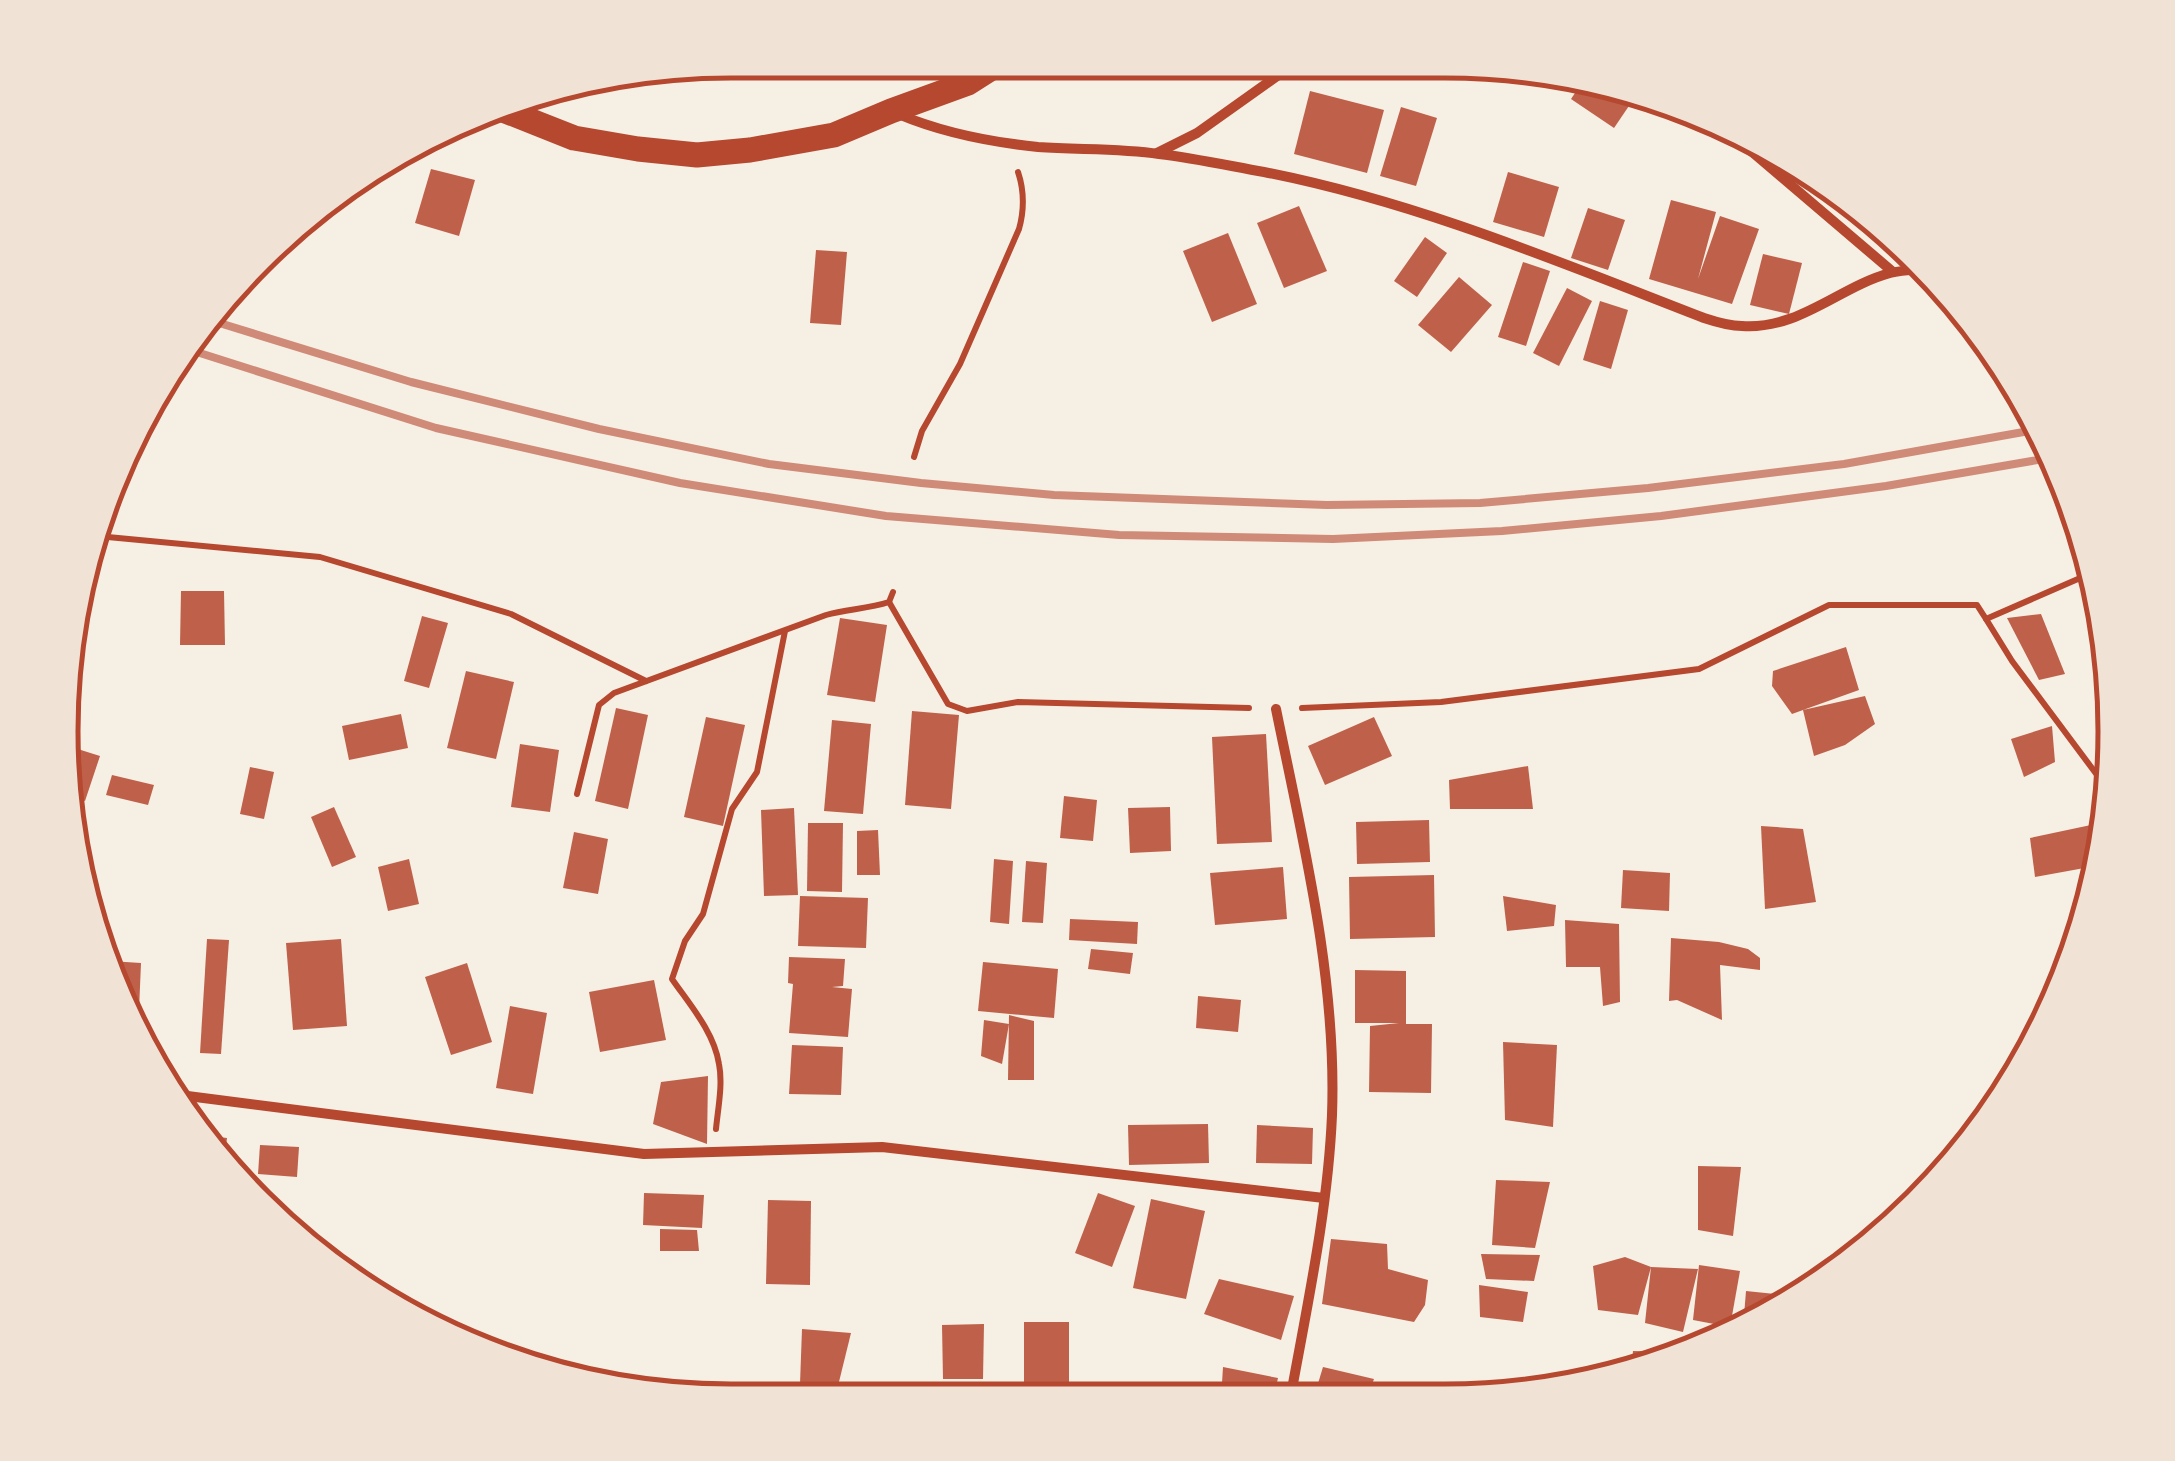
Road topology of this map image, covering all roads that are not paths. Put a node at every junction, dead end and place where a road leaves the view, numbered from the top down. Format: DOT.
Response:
graph roads {
  1 [pos="977,78"];
  2 [pos="1275,78"];
  3 [pos="892,111"];
  4 [pos="515,114"];
  5 [pos="1158,153"];
  6 [pos="1764,161"];
  7 [pos="1908,271"];
  8 [pos="1893,272"];
  9 [pos="1276,709"];
  10 [pos="190,1096"];
  11 [pos="1324,1198"];
  12 [pos="1293,1384"];
  1 -- 3 [label="main road"];
  2 -- 5 [label="street"];
  3 -- 4 [label="main road"];
  3 -- 5 [label="street"];
  5 -- 8 [label="street"];
  6 -- 8 [label="street"];
  7 -- 8 [label="street"];
  9 -- 11 [label="street"];
  10 -- 11 [label="street"];
  11 -- 12 [label="street"];
}
